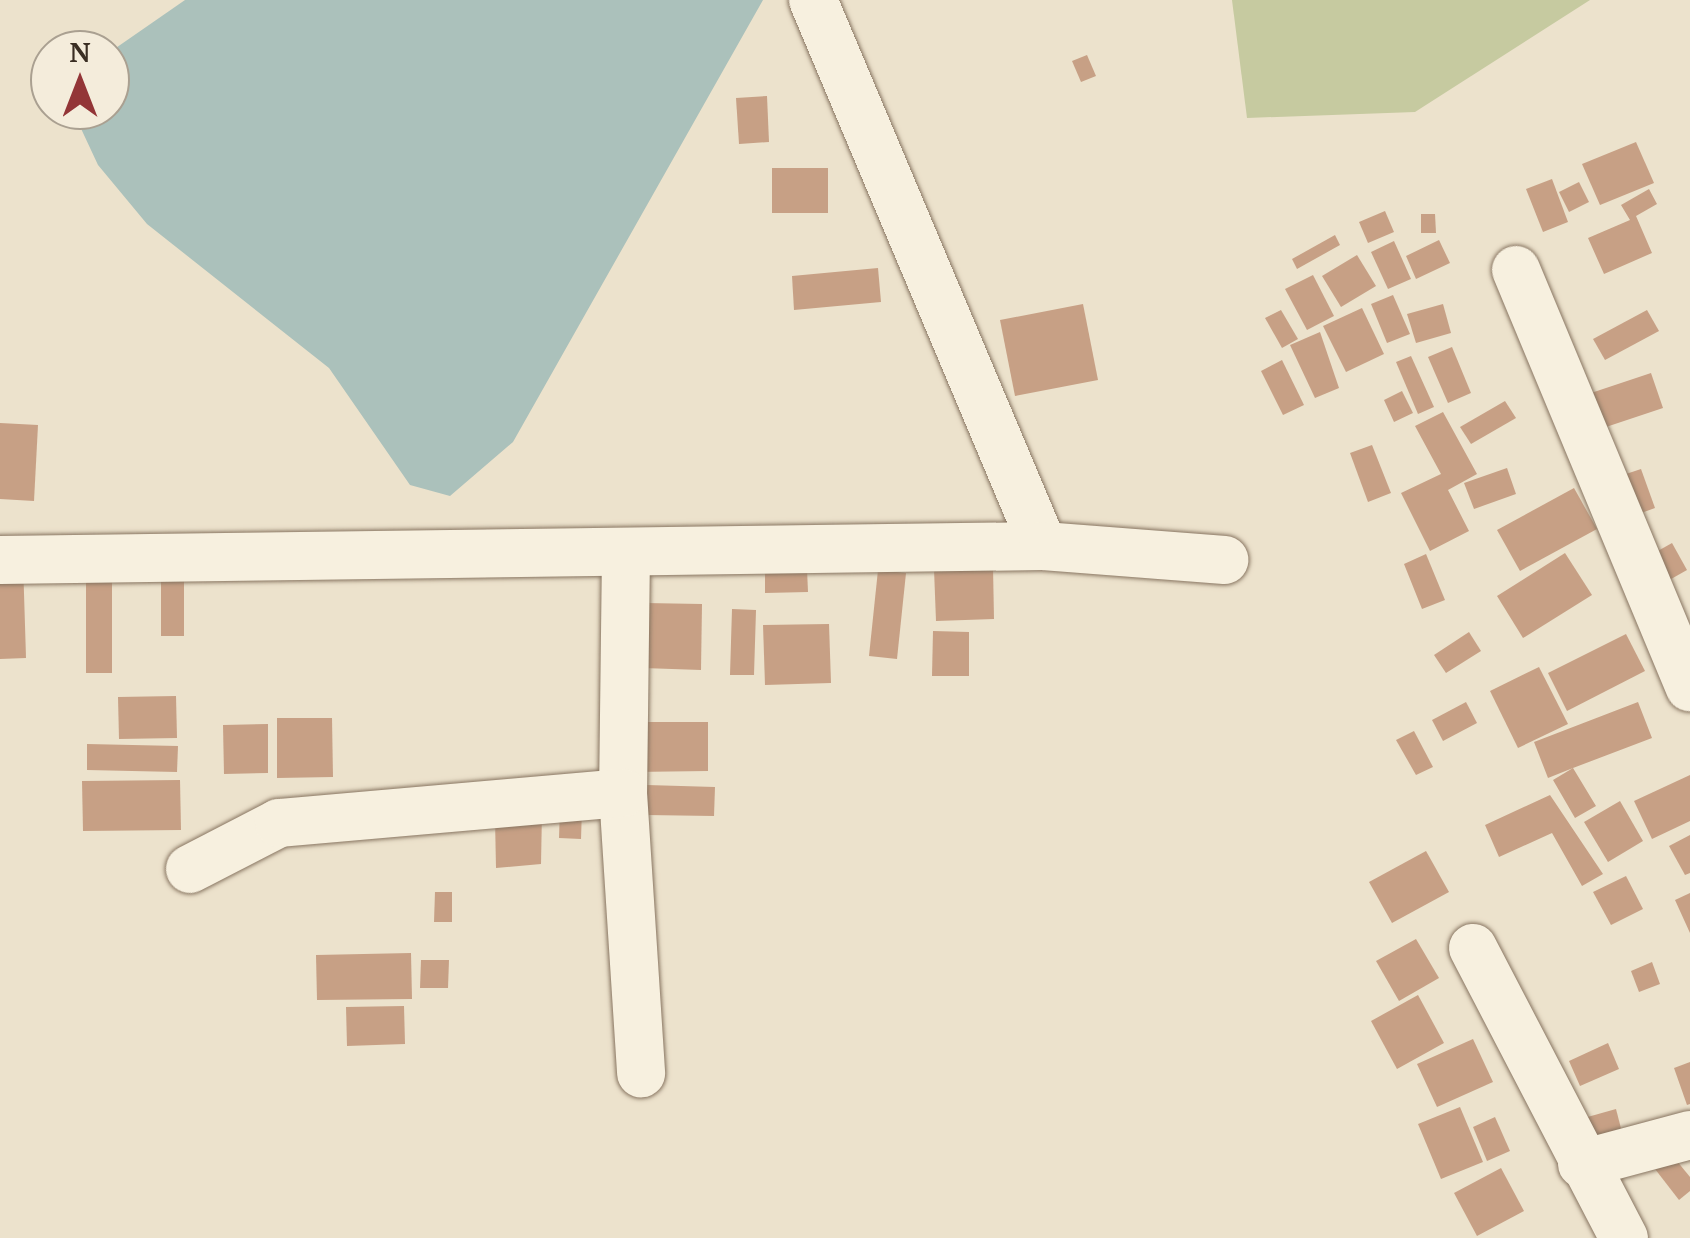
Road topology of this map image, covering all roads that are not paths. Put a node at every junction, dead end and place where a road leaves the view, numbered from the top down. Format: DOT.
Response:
graph roads {
  1 [pos="813,0"];
  2 [pos="1516,270"];
  3 [pos="1043,546"];
  4 [pos="626,552"];
  5 [pos="0,560"];
  6 [pos="1224,560"];
  7 [pos="1690,687"];
  8 [pos="623,793"];
  9 [pos="190,869"];
  10 [pos="1472,948"];
  11 [pos="641,1073"];
  12 [pos="1690,1135"];
  13 [pos="1582,1164"];
  14 [pos="1624,1238"];
  1 -- 3 [label="street"];
  2 -- 7 [label="street"];
  3 -- 4 [label="street"];
  3 -- 6 [label="street"];
  4 -- 5 [label="street"];
  4 -- 8 [label="street"];
  8 -- 9 [label="street"];
  8 -- 11 [label="street"];
  10 -- 13 [label="street"];
  12 -- 13 [label="street"];
  13 -- 14 [label="street"];
}
